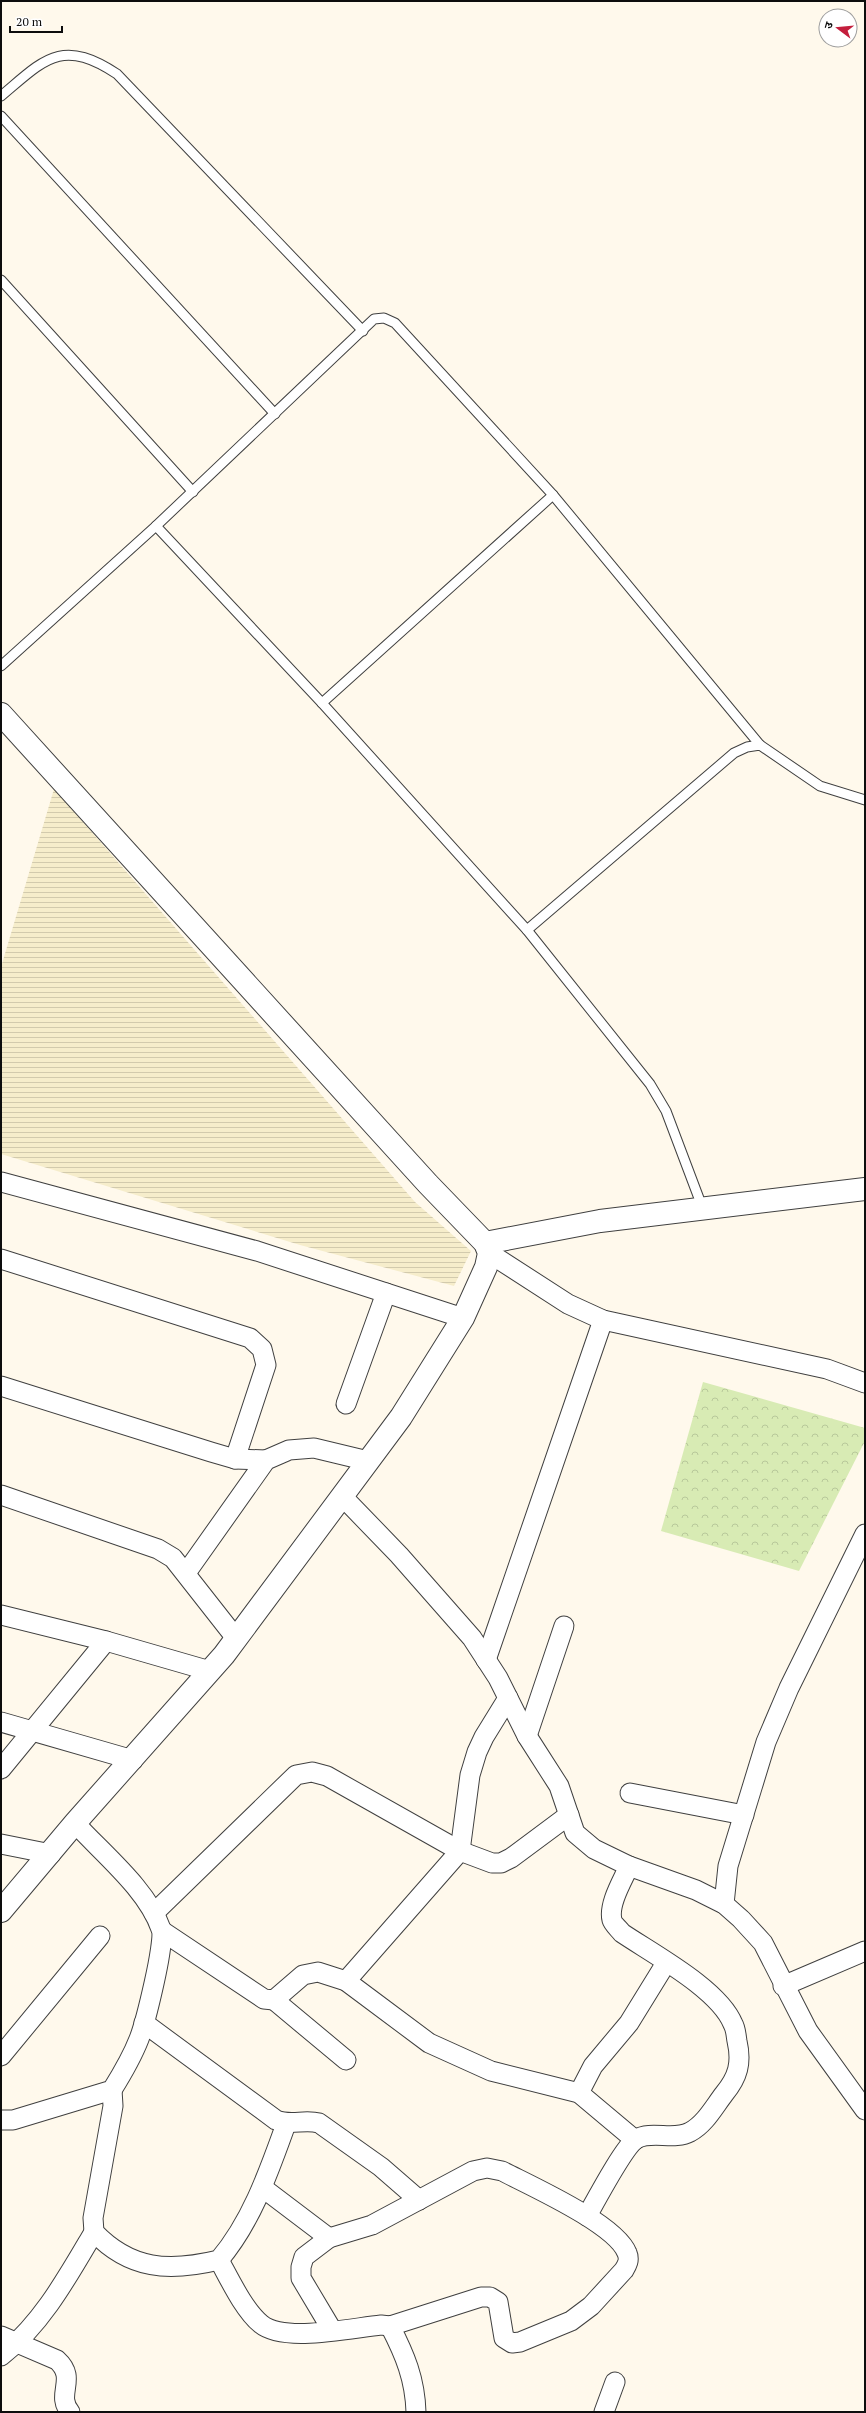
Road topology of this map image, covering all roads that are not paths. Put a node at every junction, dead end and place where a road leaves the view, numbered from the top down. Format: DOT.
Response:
graph roads {
  1 [pos="1,96"];
  2 [pos="1,116"];
  3 [pos="1,280"];
  4 [pos="363,331"];
  5 [pos="275,414"];
  6 [pos="192,492"];
  7 [pos="553,495"];
  8 [pos="156,526"];
  9 [pos="1,666"];
  10 [pos="322,703"];
  11 [pos="1,714"];
  12 [pos="760,745"];
  13 [pos="865,800"];
  14 [pos="527,930"];
  15 [pos="1,1182"];
  16 [pos="865,1189"];
  17 [pos="704,1209"];
  18 [pos="487,1248"];
  19 [pos="1,1259"];
  20 [pos="386,1293"];
  21 [pos="462,1318"];
  22 [pos="603,1320"];
  23 [pos="865,1383"];
  24 [pos="1,1386"];
  25 [pos="346,1404"];
  26 [pos="235,1459"];
  27 [pos="266,1460"];
  28 [pos="368,1461"];
  29 [pos="1,1495"];
  30 [pos="342,1496"];
  31 [pos="865,1534"];
  32 [pos="186,1573"];
  33 [pos="1,1615"];
  34 [pos="564,1626"];
  35 [pos="235,1637"];
  36 [pos="106,1641"];
  37 [pos="486,1660"];
  38 [pos="210,1671"];
  39 [pos="508,1698"];
  40 [pos="1,1722"];
  41 [pos="31,1731"];
  42 [pos="527,1736"];
  43 [pos="133,1760"];
  44 [pos="1,1769"];
  45 [pos="630,1793"];
  46 [pos="744,1814"];
  47 [pos="569,1815"];
  48 [pos="75,1823"];
  49 [pos="1,1844"];
  50 [pos="460,1851"];
  51 [pos="51,1854"];
  52 [pos="629,1866"];
  53 [pos="724,1904"];
  54 [pos="1,1911"];
  55 [pos="154,1912"];
  56 [pos="162,1931"];
  57 [pos="100,1936"];
  58 [pos="865,1951"];
  59 [pos="666,1963"];
  60 [pos="346,1981"];
  61 [pos="783,1986"];
  62 [pos="274,2000"];
  63 [pos="144,2023"];
  64 [pos="1,2056"];
  65 [pos="346,2060"];
  66 [pos="112,2090"];
  67 [pos="579,2094"];
  68 [pos="865,2108"];
  69 [pos="1,2120"];
  70 [pos="286,2124"];
  71 [pos="635,2140"];
  72 [pos="263,2188"];
  73 [pos="419,2200"];
  74 [pos="587,2216"];
  75 [pos="94,2232"];
  76 [pos="329,2238"];
  77 [pos="219,2260"];
  78 [pos="390,2326"];
  79 [pos="332,2330"];
  80 [pos="9,2340"];
  81 [pos="1,2356"];
  82 [pos="615,2382"];
  83 [pos="70,2412"];
  84 [pos="416,2412"];
  85 [pos="604,2412"];
  1 -- 4 [label="lane"];
  2 -- 5 [label="lane"];
  3 -- 6 [label="lane"];
  4 -- 5 [label="lane"];
  4 -- 7 [label="lane"];
  5 -- 6 [label="lane"];
  6 -- 8 [label="lane"];
  7 -- 10 [label="lane"];
  7 -- 12 [label="lane"];
  8 -- 9 [label="lane"];
  8 -- 10 [label="lane"];
  10 -- 14 [label="lane"];
  11 -- 18 [label="street"];
  12 -- 13 [label="lane"];
  12 -- 14 [label="lane"];
  14 -- 17 [label="lane"];
  15 -- 20 [label="street"];
  16 -- 17 [label="street"];
  17 -- 18 [label="street"];
  18 -- 21 [label="street"];
  18 -- 22 [label="street"];
  19 -- 26 [label="street"];
  20 -- 21 [label="street"];
  20 -- 25 [label="street"];
  21 -- 28 [label="street"];
  22 -- 23 [label="street"];
  22 -- 37 [label="street"];
  24 -- 26 [label="street"];
  26 -- 27 [label="street"];
  27 -- 28 [label="street"];
  27 -- 32 [label="street"];
  28 -- 30 [label="street"];
  29 -- 32 [label="street"];
  30 -- 35 [label="street"];
  30 -- 37 [label="street"];
  31 -- 46 [label="street"];
  32 -- 35 [label="street"];
  33 -- 36 [label="street"];
  34 -- 42 [label="street"];
  35 -- 38 [label="street"];
  36 -- 38 [label="street"];
  36 -- 41 [label="street"];
  37 -- 39 [label="street"];
  38 -- 43 [label="street"];
  39 -- 42 [label="street"];
  39 -- 50 [label="street"];
  40 -- 41 [label="street"];
  41 -- 43 [label="street"];
  41 -- 44 [label="street"];
  42 -- 47 [label="street"];
  43 -- 48 [label="street"];
  45 -- 46 [label="street"];
  46 -- 53 [label="street"];
  47 -- 50 [label="street"];
  47 -- 52 [label="street"];
  48 -- 51 [label="street"];
  48 -- 55 [label="street"];
  49 -- 51 [label="street"];
  50 -- 55 [label="street"];
  50 -- 60 [label="street"];
  51 -- 54 [label="street"];
  52 -- 53 [label="street"];
  52 -- 59 [label="street"];
  53 -- 61 [label="street"];
  55 -- 56 [label="street"];
  56 -- 62 [label="street"];
  56 -- 63 [label="street"];
  57 -- 64 [label="street"];
  58 -- 61 [label="street"];
  59 -- 67 [label="street"];
  59 -- 71 [label="street"];
  60 -- 62 [label="street"];
  60 -- 67 [label="street"];
  61 -- 68 [label="street"];
  62 -- 65 [label="street"];
  63 -- 66 [label="street"];
  63 -- 70 [label="street"];
  66 -- 69 [label="street"];
  66 -- 75 [label="street"];
  67 -- 71 [label="street"];
  70 -- 72 [label="street"];
  70 -- 73 [label="street"];
  71 -- 74 [label="street"];
  72 -- 76 [label="street"];
  72 -- 77 [label="street"];
  73 -- 74 [label="street"];
  73 -- 76 [label="street"];
  74 -- 78 [label="street"];
  75 -- 77 [label="street"];
  75 -- 80 [label="street"];
  76 -- 79 [label="street"];
  77 -- 79 [label="street"];
  78 -- 79 [label="street"];
  78 -- 84 [label="street"];
  80 -- 81 [label="street"];
  80 -- 83 [label="street"];
  82 -- 85 [label="street"];
}
